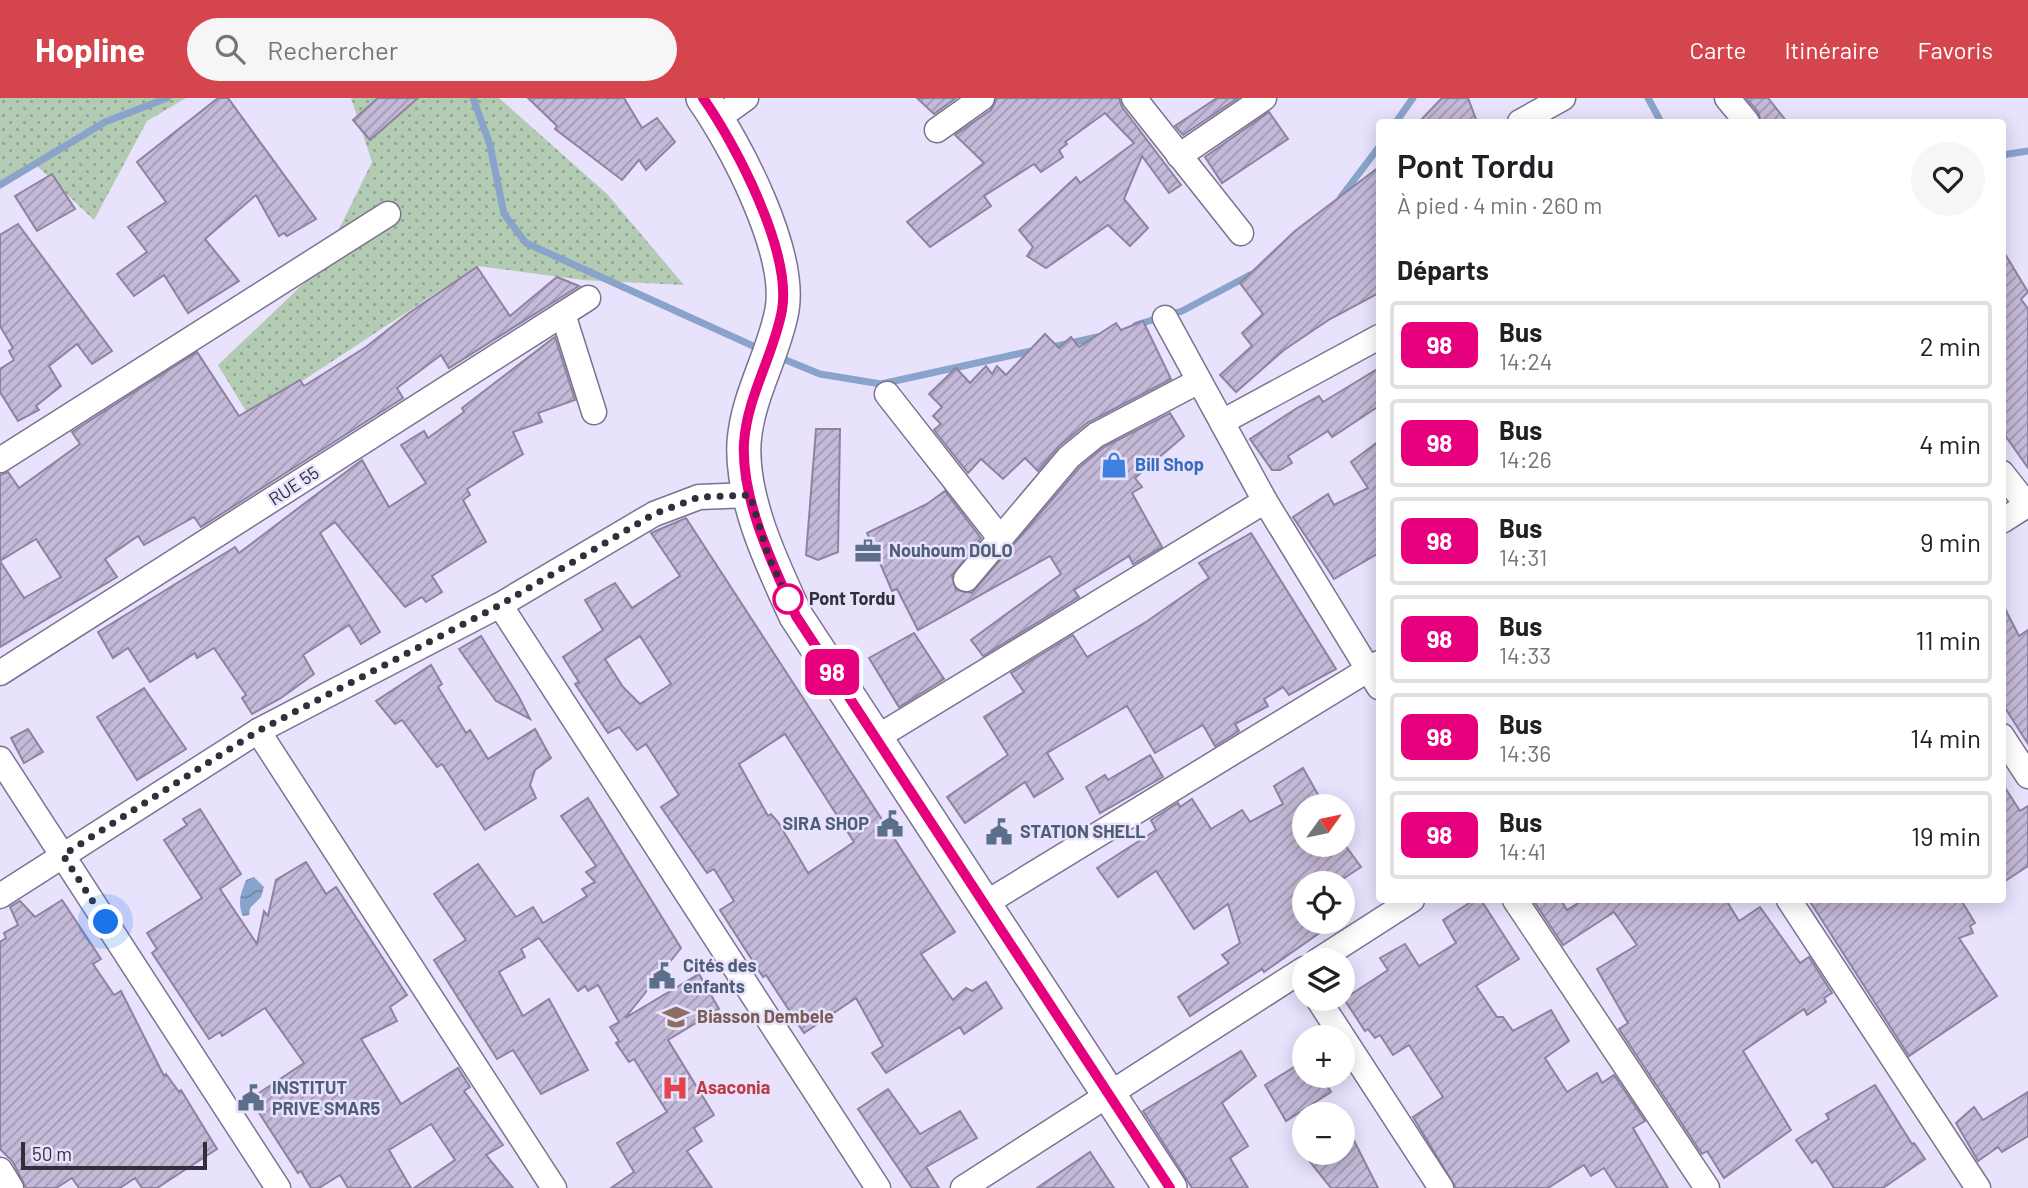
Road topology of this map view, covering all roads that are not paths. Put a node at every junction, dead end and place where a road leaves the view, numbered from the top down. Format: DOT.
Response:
graph roads {
  1 [pos="746,98"];
  2 [pos="982,98"];
  3 [pos="1134,98"];
  4 [pos="1264,98"];
  5 [pos="1563,98"];
  6 [pos="1727,98"];
  7 [pos="710,108"];
  8 [pos="1525,119"];
  9 [pos="1744,119"];
  10 [pos="937,130"];
  11 [pos="1179,156"];
  12 [pos="388,214"];
  13 [pos="1241,233"];
  14 [pos="588,298"];
  15 [pos="563,314"];
  16 [pos="1165,318"];
  17 [pos="1376,339"];
  18 [pos="1199,381"];
  19 [pos="887,394"];
  20 [pos="594,412"];
  21 [pos="1222,422"];
  22 [pos="0,460"];
  23 [pos="2006,478"];
  24 [pos="750,495"];
  25 [pos="1265,500"];
  26 [pos="2027,506"];
  27 [pos="2006,519"];
  28 [pos="1000,538"];
  29 [pos="966,579"];
  30 [pos="500,605"];
  31 [pos="0,673"];
  32 [pos="1375,673"];
  33 [pos="258,731"];
  34 [pos="876,738"];
  35 [pos="2006,742"];
  36 [pos="0,759"];
  37 [pos="2028,776"];
  38 [pos="63,855"];
  39 [pos="0,896"];
  40 [pos="986,903"];
  41 [pos="1407,903"];
  42 [pos="1517,903"];
  43 [pos="1791,903"];
  44 [pos="1338,948"];
  45 [pos="1292,978"];
  46 [pos="1326,1011"];
  47 [pos="1108,1094"];
  48 [pos="0,1170"];
  49 [pos="277,1187"];
  50 [pos="11,1188"];
  51 [pos="554,1188"];
  52 [pos="878,1188"];
  53 [pos="963,1188"];
  54 [pos="1170,1188"];
  55 [pos="1441,1188"];
  56 [pos="1707,1188"];
  57 [pos="1979,1188"];
  1 -- 7 [label="street"];
  2 -- 10 [label="street"];
  3 -- 11 [label="street"];
  4 -- 11 [label="street"];
  5 -- 8 [label="street"];
  6 -- 9 [label="street"];
  7 -- 24 [label="main road"];
  11 -- 13 [label="street"];
  12 -- 22 [label="street"];
  14 -- 15 [label="street, RUE 55"];
  15 -- 20 [label="street"];
  15 -- 31 [label="street, RUE 55"];
  16 -- 18 [label="street"];
  17 -- 21 [label="street"];
  18 -- 21 [label="street"];
  18 -- 28 [label="street"];
  19 -- 28 [label="street"];
  21 -- 25 [label="street"];
  23 -- 26 [label="street"];
  24 -- 30 [label="street"];
  24 -- 34 [label="main road"];
  25 -- 32 [label="street"];
  25 -- 34 [label="street"];
  26 -- 27 [label="street"];
  28 -- 29 [label="street"];
  30 -- 33 [label="street"];
  30 -- 52 [label="street"];
  32 -- 40 [label="street"];
  33 -- 38 [label="street"];
  33 -- 51 [label="street"];
  34 -- 40 [label="main road"];
  35 -- 37 [label="street"];
  36 -- 38 [label="street"];
  38 -- 39 [label="street"];
  38 -- 49 [label="street"];
  40 -- 47 [label="main road"];
  41 -- 44 [label="street"];
  42 -- 56 [label="street"];
  43 -- 57 [label="street"];
  45 -- 47 [label="street"];
  46 -- 55 [label="street"];
  47 -- 53 [label="street"];
  47 -- 54 [label="main road"];
  48 -- 50 [label="street"];
}
